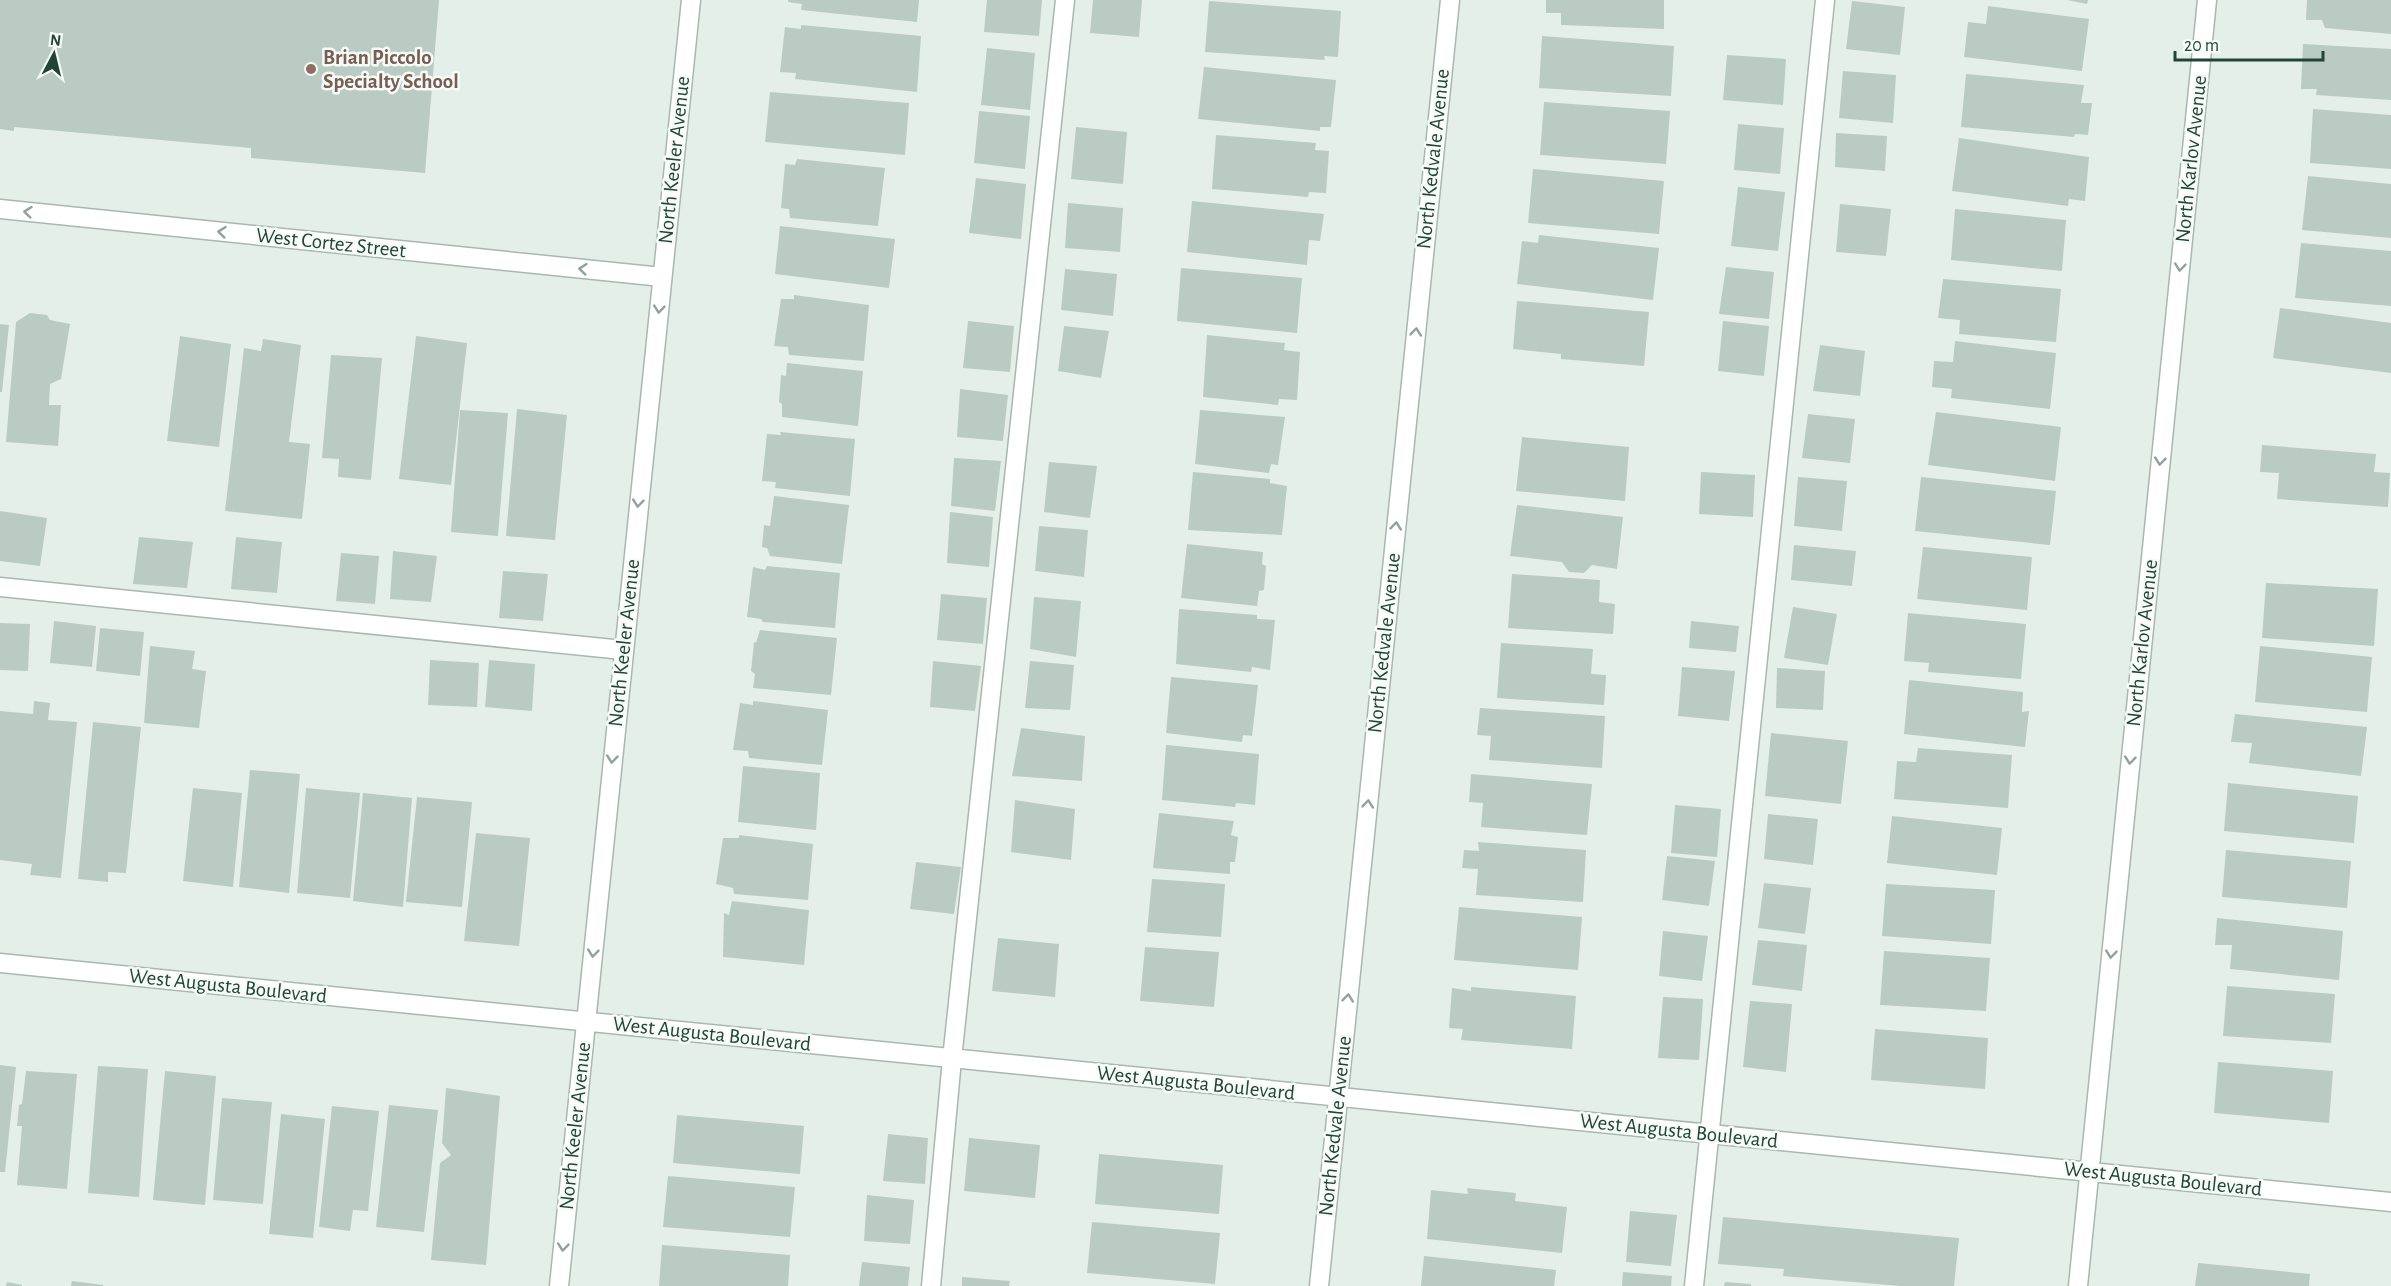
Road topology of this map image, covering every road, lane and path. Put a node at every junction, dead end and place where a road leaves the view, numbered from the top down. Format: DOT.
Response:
graph roads {
  1 [pos="691,0"];
  2 [pos="1065,0"];
  3 [pos="1450,0"];
  4 [pos="1825,0"];
  5 [pos="2207,0"];
  6 [pos="0,209"];
  7 [pos="662,277"];
  8 [pos="0,587"];
  9 [pos="623,650"];
  10 [pos="0,963"];
  11 [pos="586,1022"];
  12 [pos="952,1059"];
  13 [pos="1338,1097"];
  14 [pos="1709,1134"];
  15 [pos="2089,1172"];
  16 [pos="2391,1202"];
  17 [pos="559,1286"];
  18 [pos="931,1286"];
  19 [pos="1319,1286"];
  20 [pos="1694,1286"];
  21 [pos="2078,1286"];
  1 -- 7 [label="street, North Keeler Avenue"];
  2 -- 12 [label="street"];
  13 -- 3 [label="street, North Kedvale Avenue, one-way"];
  4 -- 14 [label="street"];
  5 -- 15 [label="street, North Karlov Avenue, one-way"];
  7 -- 6 [label="street, West Cortez Street, one-way"];
  7 -- 9 [label="street, North Keeler Avenue, one-way"];
  8 -- 9 [label="street"];
  9 -- 11 [label="street, North Keeler Avenue, one-way"];
  10 -- 11 [label="street, West Augusta Boulevard"];
  11 -- 12 [label="street, West Augusta Boulevard"];
  11 -- 17 [label="street, North Keeler Avenue, one-way"];
  12 -- 13 [label="street, West Augusta Boulevard"];
  12 -- 18 [label="street"];
  13 -- 14 [label="street, West Augusta Boulevard"];
  13 -- 19 [label="street, North Kedvale Avenue"];
  14 -- 15 [label="street, West Augusta Boulevard"];
  14 -- 20 [label="street"];
  15 -- 16 [label="street, West Augusta Boulevard"];
  15 -- 21 [label="street, North Karlov Avenue"];
}
